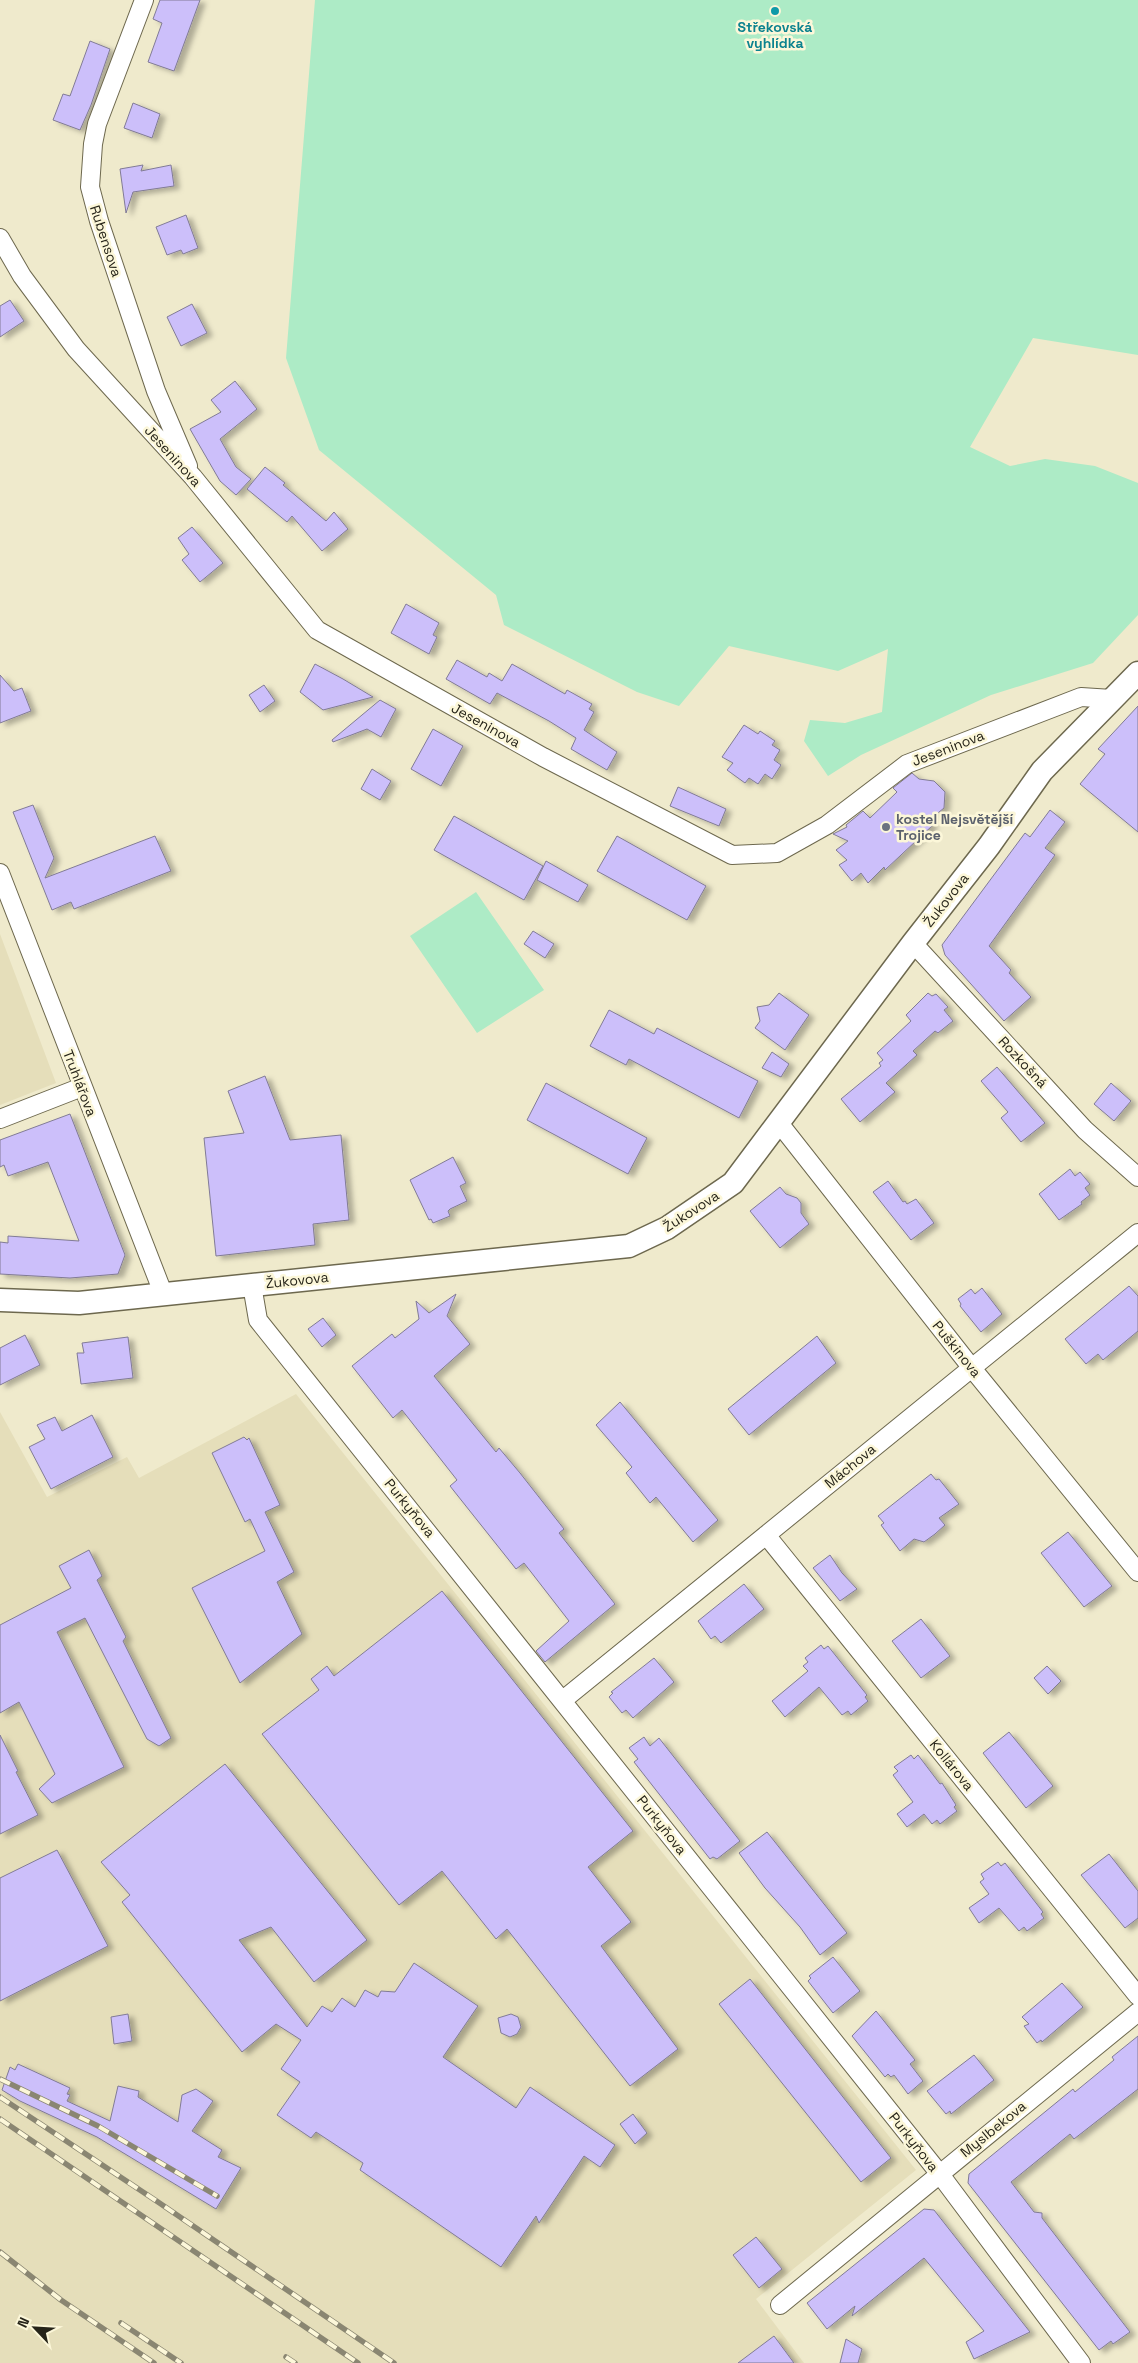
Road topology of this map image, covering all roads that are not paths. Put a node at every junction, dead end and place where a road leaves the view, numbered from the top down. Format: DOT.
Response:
graph roads {
  1 [pos="144,0"];
  2 [pos="0,238"];
  3 [pos="192,477"];
  4 [pos="1138,673"];
  5 [pos="1112,699"];
  6 [pos="0,873"];
  7 [pos="913,943"];
  8 [pos="82,1087"];
  9 [pos="0,1119"];
  10 [pos="779,1123"];
  11 [pos="1138,1177"];
  12 [pos="1138,1233"];
  13 [pos="252,1285"];
  14 [pos="163,1293"];
  15 [pos="0,1300"];
  16 [pos="971,1367"];
  17 [pos="766,1535"];
  18 [pos="1138,1572"];
  19 [pos="563,1700"];
  20 [pos="1138,1996"];
  21 [pos="1138,2012"];
  22 [pos="939,2173"];
  23 [pos="780,2306"];
  24 [pos="1082,2363"];
  1 -- 3 [label="street, Rubensova"];
  2 -- 3 [label="street, Jeseninova"];
  3 -- 5 [label="street, Jeseninova"];
  4 -- 5 [label="street, Žukovova"];
  5 -- 7 [label="street, Žukovova"];
  6 -- 8 [label="street, Truhlářova"];
  7 -- 10 [label="street, Žukovova"];
  7 -- 11 [label="street, Rozkošná"];
  8 -- 9 [label="street"];
  8 -- 14 [label="street, Truhlářova"];
  10 -- 13 [label="street, Žukovova"];
  10 -- 16 [label="street, Puškinova"];
  12 -- 16 [label="street, Máchova"];
  13 -- 14 [label="street, Žukovova"];
  13 -- 19 [label="street, Purkyňova"];
  14 -- 15 [label="street, Žukovova"];
  16 -- 17 [label="street, Máchova"];
  16 -- 18 [label="street, Puškinova"];
  17 -- 19 [label="street, Máchova"];
  17 -- 20 [label="street, Kollárova"];
  19 -- 22 [label="street, Purkyňova"];
  21 -- 22 [label="street, Myslbekova"];
  22 -- 23 [label="street, Myslbekova"];
  22 -- 24 [label="street, Purkyňova"];
}
